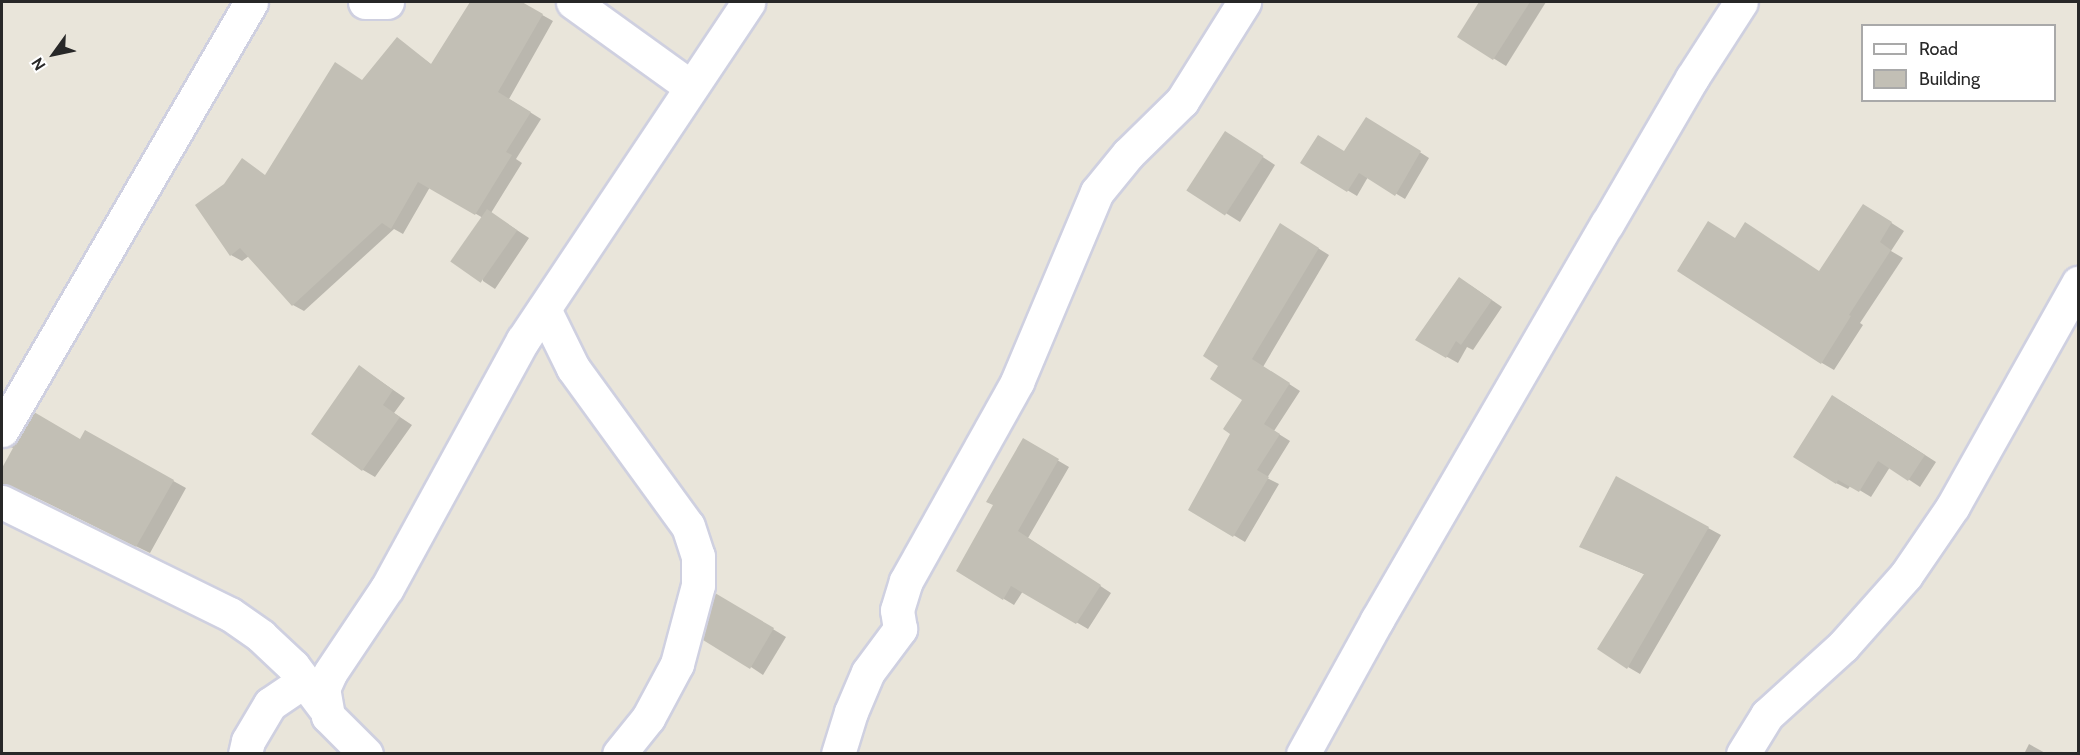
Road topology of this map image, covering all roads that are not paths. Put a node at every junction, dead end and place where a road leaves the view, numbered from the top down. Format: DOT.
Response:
graph roads {
  1 [pos="251,2"];
  2 [pos="364,2"];
  3 [pos="387,2"];
  4 [pos="573,2"];
  5 [pos="748,2"];
  6 [pos="1244,2"];
  7 [pos="1741,2"];
  8 [pos="691,87"];
  9 [pos="2079,283"];
  10 [pos="544,309"];
  11 [pos="2,430"];
  12 [pos="2,502"];
  13 [pos="304,681"];
  14 [pos="324,707"];
  15 [pos="245,753"];
  16 [pos="366,753"];
  17 [pos="619,753"];
  18 [pos="838,753"];
  19 [pos="1303,753"];
  20 [pos="1743,753"];
  1 -- 11 [label="street"];
  2 -- 3 [label="street"];
  4 -- 8 [label="street"];
  5 -- 8 [label="street"];
  6 -- 18 [label="street"];
  7 -- 19 [label="street"];
  8 -- 10 [label="street"];
  9 -- 20 [label="street"];
  10 -- 14 [label="street"];
  10 -- 17 [label="street"];
  12 -- 13 [label="street"];
  13 -- 14 [label="street"];
  13 -- 15 [label="street"];
  14 -- 16 [label="street"];
}
